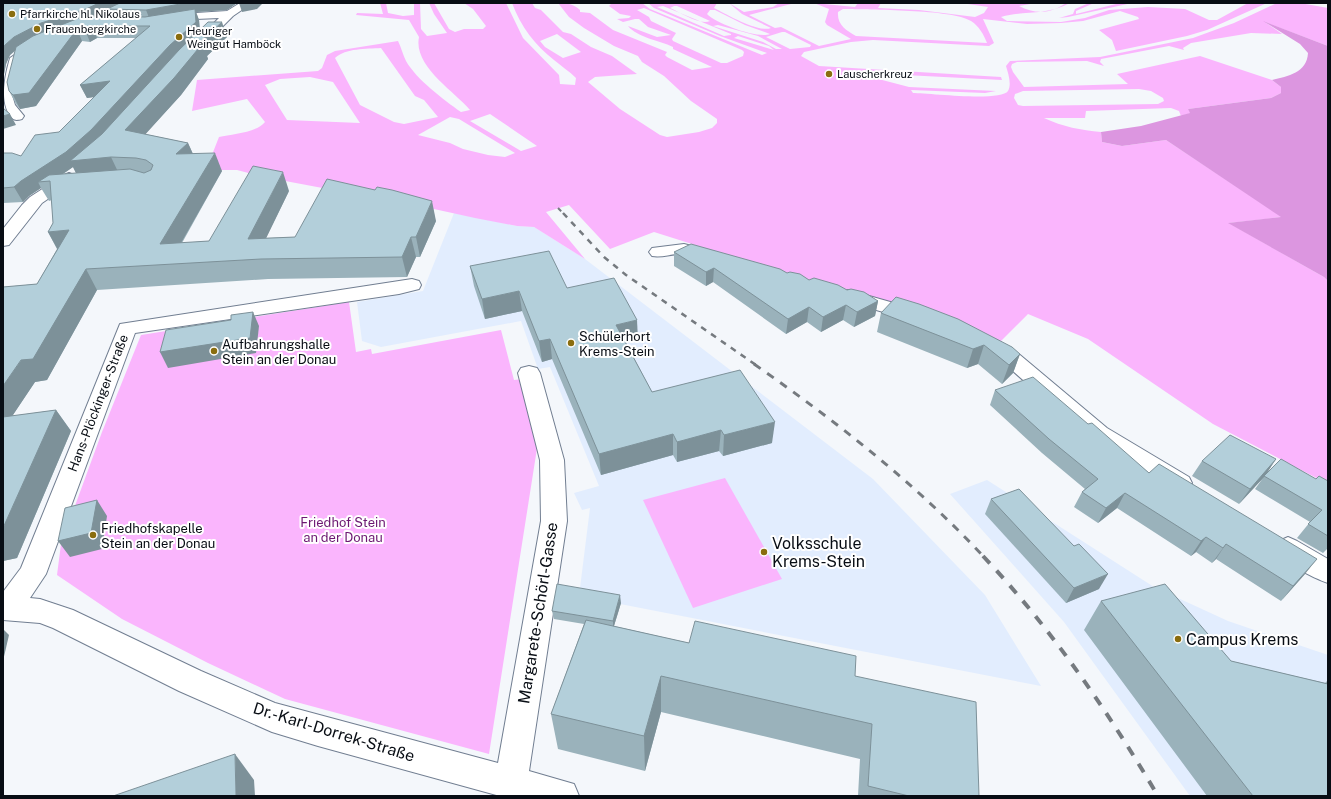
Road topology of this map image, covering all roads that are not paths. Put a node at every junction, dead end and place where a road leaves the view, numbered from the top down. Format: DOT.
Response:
graph roads {
  1 [pos="247,3"];
  2 [pos="229,14"];
  3 [pos="156,24"];
  4 [pos="25,49"];
  5 [pos="191,52"];
  6 [pos="17,116"];
  7 [pos="79,178"];
  8 [pos="3,241"];
  9 [pos="658,252"];
  10 [pos="729,262"];
  11 [pos="412,285"];
  12 [pos="827,290"];
  13 [pos="935,323"];
  14 [pos="974,340"];
  15 [pos="529,373"];
  16 [pos="1200,495"];
  17 [pos="1274,540"];
  18 [pos="1328,572"];
  19 [pos="5,608"];
  20 [pos="511,783"];
  21 [pos="562,796"];
  1 -- 2 [label="street"];
  2 -- 3 [label="street"];
  2 -- 5 [label="street"];
  4 -- 6 [label="street"];
  7 -- 8 [label="street"];
  9 -- 10 [label="street"];
  11 -- 19 [label="street, Hans-Plöckinger-Straße"];
  12 -- 13 [label="street"];
  14 -- 16 [label="street"];
  15 -- 20 [label="street, Margarete-Schörl-Gasse"];
  17 -- 18 [label="street"];
  19 -- 20 [label="street, Dr.-Karl-Dorrek-Straße"];
  20 -- 21 [label="street, Dr.-Karl-Dorrek-Straße"];
}
